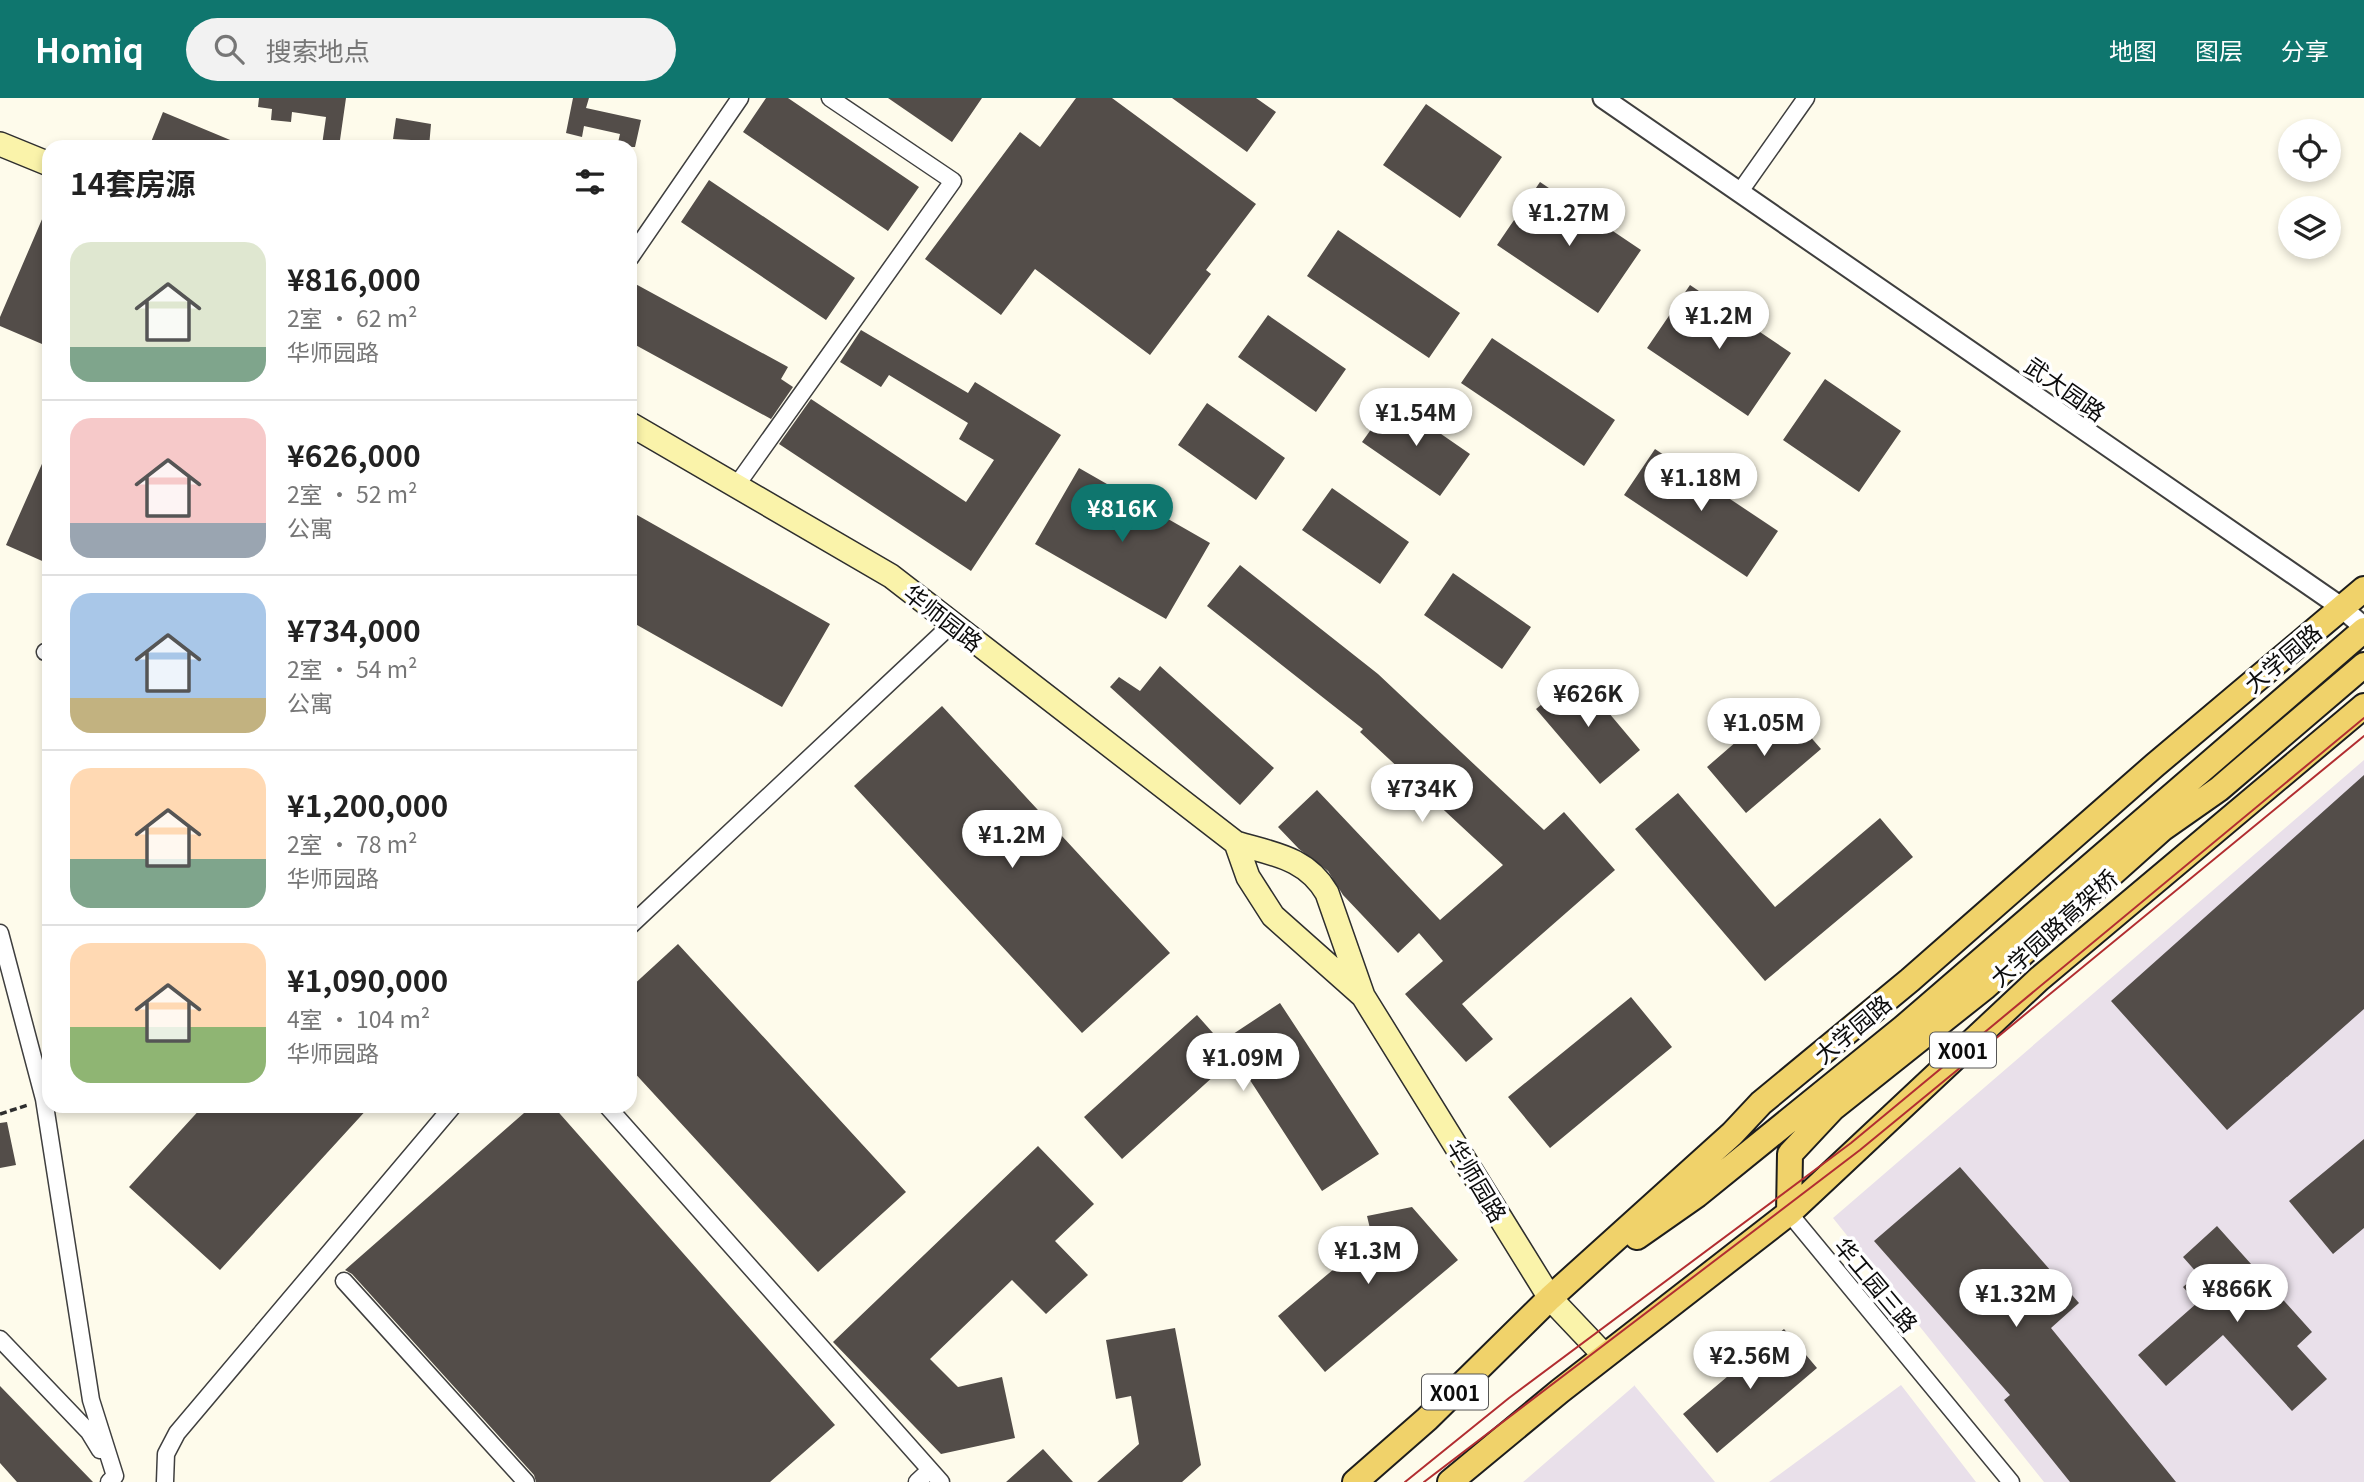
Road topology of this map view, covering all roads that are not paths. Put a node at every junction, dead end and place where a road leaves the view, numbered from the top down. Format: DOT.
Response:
graph roads {
  1 [pos="740,98"];
  2 [pos="830,98"];
  3 [pos="1603,98"];
  4 [pos="1806,98"];
  5 [pos="0,144"];
  6 [pos="42,161"];
  7 [pos="1739,193"];
  8 [pos="637,248"];
  9 [pos="637,428"];
  10 [pos="736,486"];
  11 [pos="2364,589"];
  12 [pos="2341,607"];
  13 [pos="952,624"];
  14 [pos="2364,629"];
  15 [pos="2364,665"];
  16 [pos="2364,706"];
  17 [pos="1236,843"];
  18 [pos="637,919"];
  19 [pos="0,933"];
  20 [pos="1363,996"];
  21 [pos="1844,1087"];
  22 [pos="42,1091"];
  23 [pos="46,1113"];
  24 [pos="447,1113"];
  25 [pos="613,1113"];
  26 [pos="1789,1213"];
  27 [pos="344,1281"];
  28 [pos="1550,1298"];
  29 [pos="0,1339"];
  30 [pos="1605,1356"];
  31 [pos="936,1476"];
  32 [pos="112,1479"];
  33 [pos="165,1482"];
  34 [pos="526,1482"];
  35 [pos="917,1482"];
  36 [pos="1356,1482"];
  37 [pos="1450,1482"];
  38 [pos="2011,1482"];
  1 -- 8 [label="street"];
  2 -- 10 [label="street"];
  3 -- 7 [label="street, 武大园路"];
  4 -- 7 [label="street"];
  5 -- 6 [label="main road"];
  7 -- 12 [label="street, 武大园路"];
  9 -- 10 [label="main road, 华师园路"];
  10 -- 13 [label="main road, 华师园路"];
  11 -- 12 [label="main road, 大学园路 / X001"];
  12 -- 14 [label="street, 武大园路"];
  12 -- 28 [label="main road, 大学园路 / X001"];
  13 -- 17 [label="main road, 华师园路"];
  13 -- 18 [label="street"];
  14 -- 21 [label="main road, 大学园路 / X001"];
  15 -- 21 [label="main road, 大学园路高架桥"];
  16 -- 26 [label="main road, X001"];
  17 -- 20 [label="main road"];
  17 -- 20 [label="main road"];
  19 -- 22 [label="street"];
  20 -- 28 [label="main road, 华师园路"];
  21 -- 26 [label="main road, 大学园路高架桥"];
  21 -- 28 [label="main road"];
  23 -- 32 [label="street"];
  24 -- 33 [label="street"];
  25 -- 31 [label="street"];
  26 -- 30 [label="main road, X001"];
  26 -- 38 [label="street, 华工园三路"];
  27 -- 34 [label="street"];
  28 -- 30 [label="main road, 华师园路"];
  28 -- 36 [label="main road, 大学园路 / X001"];
  29 -- 32 [label="street"];
  30 -- 37 [label="main road, X001"];
  31 -- 35 [label="street"];
}
